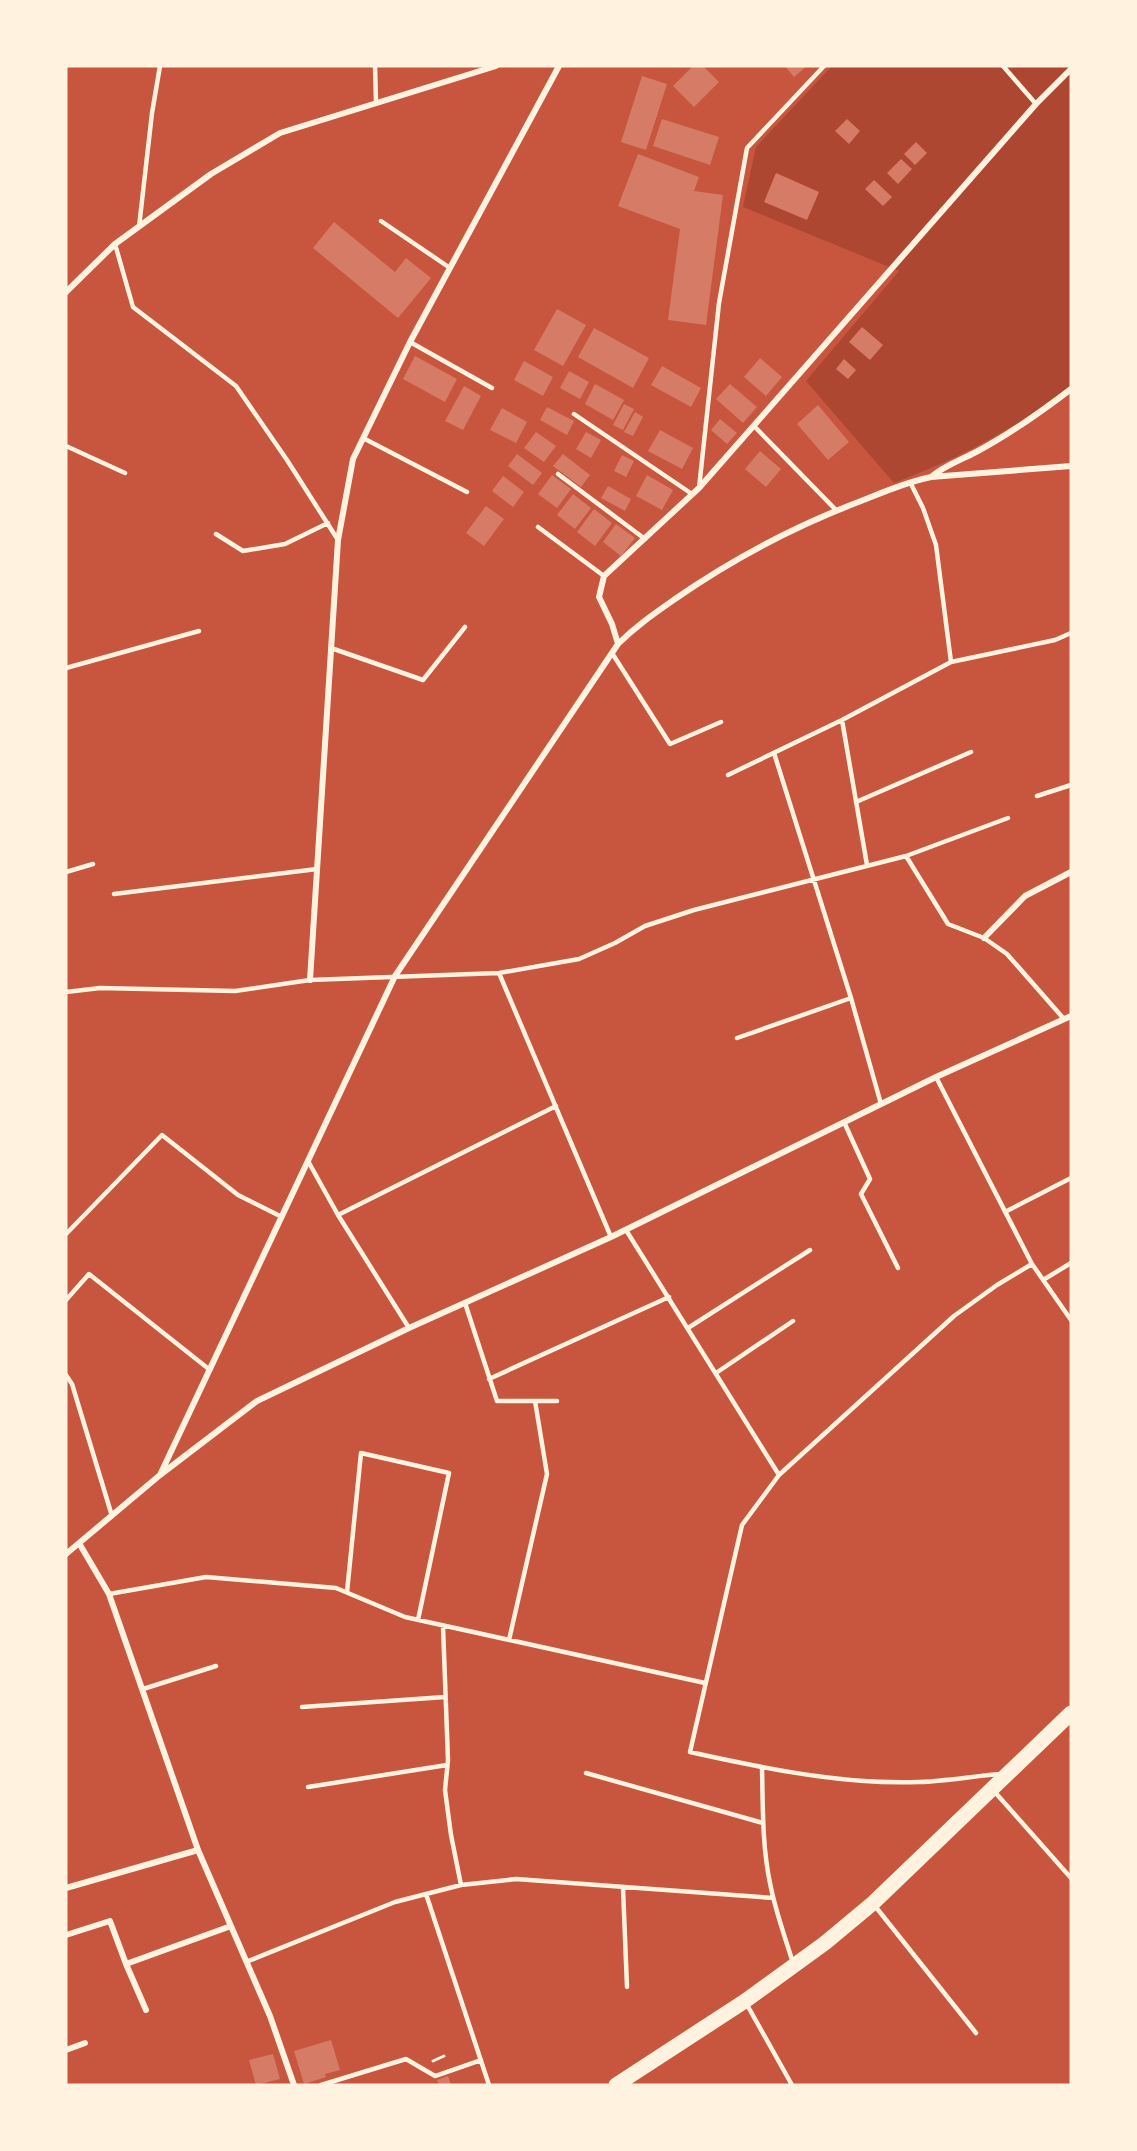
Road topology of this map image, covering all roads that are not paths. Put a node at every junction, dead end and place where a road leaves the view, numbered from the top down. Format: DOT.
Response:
graph roads {
  1 [pos="160,66"];
  2 [pos="375,66"];
  3 [pos="496,66"];
  4 [pos="559,66"];
  5 [pos="824,66"];
  6 [pos="1003,66"];
  7 [pos="481,68"];
  8 [pos="1071,69"];
  9 [pos="376,102"];
  10 [pos="1036,104"];
  11 [pos="381,220"];
  12 [pos="139,227"];
  13 [pos="115,244"];
  14 [pos="450,268"];
  15 [pos="66,292"];
  16 [pos="410,342"];
  17 [pos="492,388"];
  18 [pos="1071,389"];
  19 [pos="574,414"];
  20 [pos="754,426"];
  21 [pos="363,438"];
  22 [pos="66,446"];
  23 [pos="1071,466"];
  24 [pos="125,473"];
  25 [pos="558,474"];
  26 [pos="931,477"];
  27 [pos="910,482"];
  28 [pos="699,488"];
  29 [pos="467,492"];
  30 [pos="692,494"];
  31 [pos="836,510"];
  32 [pos="328,523"];
  33 [pos="538,527"];
  34 [pos="216,534"];
  35 [pos="645,539"];
  36 [pos="338,540"];
  37 [pos="604,576"];
  38 [pos="465,627"];
  39 [pos="199,631"];
  40 [pos="1071,633"];
  41 [pos="618,644"];
  42 [pos="331,648"];
  43 [pos="612,653"];
  44 [pos="951,662"];
  45 [pos="66,668"];
  46 [pos="842,720"];
  47 [pos="721,722"];
  48 [pos="971,752"];
  49 [pos="774,753"];
  50 [pos="728,775"];
  51 [pos="1071,785"];
  52 [pos="1037,796"];
  53 [pos="856,802"];
  54 [pos="1008,818"];
  55 [pos="906,856"];
  56 [pos="93,864"];
  57 [pos="867,865"];
  58 [pos="317,868"];
  59 [pos="66,872"];
  60 [pos="1071,872"];
  61 [pos="813,879"];
  62 [pos="114,894"];
  63 [pos="984,938"];
  64 [pos="499,973"];
  65 [pos="395,976"];
  66 [pos="310,980"];
  67 [pos="66,992"];
  68 [pos="851,999"];
  69 [pos="1071,1016"];
  70 [pos="1064,1019"];
  71 [pos="737,1038"];
  72 [pos="936,1077"];
  73 [pos="880,1104"];
  74 [pos="556,1106"];
  75 [pos="844,1122"];
  76 [pos="308,1161"];
  77 [pos="1071,1178"];
  78 [pos="1005,1212"];
  79 [pos="338,1215"];
  80 [pos="282,1217"];
  81 [pos="626,1230"];
  82 [pos="66,1234"];
  83 [pos="611,1237"];
  84 [pos="810,1250"];
  85 [pos="1071,1263"];
  86 [pos="1032,1264"];
  87 [pos="898,1268"];
  88 [pos="1043,1280"];
  89 [pos="669,1297"];
  90 [pos="66,1300"];
  91 [pos="465,1303"];
  92 [pos="1071,1320"];
  93 [pos="793,1322"];
  94 [pos="409,1328"];
  95 [pos="688,1328"];
  96 [pos="210,1370"];
  97 [pos="716,1373"];
  98 [pos="66,1375"];
  99 [pos="489,1379"];
  100 [pos="73,1387"];
  101 [pos="66,1392"];
  102 [pos="535,1401"];
  103 [pos="557,1401"];
  104 [pos="160,1475"];
  105 [pos="778,1475"];
  106 [pos="112,1516"];
  107 [pos="79,1543"];
  108 [pos="66,1554"];
  109 [pos="347,1592"];
  110 [pos="109,1594"];
  111 [pos="418,1620"];
  112 [pos="443,1626"];
  113 [pos="509,1640"];
  114 [pos="216,1666"];
  115 [pos="705,1683"];
  116 [pos="142,1689"];
  117 [pos="446,1697"];
  118 [pos="302,1707"];
  119 [pos="1071,1713"];
  120 [pos="447,1765"];
  121 [pos="762,1768"];
  122 [pos="586,1773"];
  123 [pos="1008,1773"];
  124 [pos="308,1787"];
  125 [pos="992,1789"];
  126 [pos="763,1823"];
  127 [pos="198,1850"];
  128 [pos="1071,1878"];
  129 [pos="462,1885"];
  130 [pos="66,1888"];
  131 [pos="623,1888"];
  132 [pos="426,1894"];
  133 [pos="773,1898"];
  134 [pos="873,1903"];
  135 [pos="231,1926"];
  136 [pos="66,1935"];
  137 [pos="246,1962"];
  138 [pos="126,1965"];
  139 [pos="794,1965"];
  140 [pos="627,1987"];
  141 [pos="744,2001"];
  142 [pos="146,2010"];
  143 [pos="976,2033"];
  144 [pos="85,2043"];
  145 [pos="66,2050"];
  146 [pos="480,2060"];
  147 [pos="294,2085"];
  148 [pos="321,2085"];
  149 [pos="489,2085"];
  150 [pos="616,2085"];
  151 [pos="792,2085"];
  1 -- 12 [label="lane"];
  2 -- 9 [label="lane"];
  3 -- 7 [label="street"];
  4 -- 14 [label="street"];
  5 -- 28 [label="lane"];
  6 -- 10 [label="lane"];
  7 -- 9 [label="street"];
  8 -- 10 [label="street"];
  9 -- 12 [label="street"];
  10 -- 20 [label="street"];
  11 -- 14 [label="lane"];
  12 -- 13 [label="street"];
  13 -- 15 [label="street"];
  13 -- 32 [label="lane"];
  14 -- 16 [label="street"];
  16 -- 17 [label="lane"];
  16 -- 21 [label="street"];
  18 -- 26 [label="street"];
  19 -- 30 [label="lane"];
  20 -- 28 [label="street"];
  20 -- 31 [label="lane"];
  21 -- 29 [label="lane"];
  21 -- 36 [label="street"];
  22 -- 24 [label="lane"];
  23 -- 26 [label="street"];
  25 -- 35 [label="lane"];
  26 -- 27 [label="street"];
  27 -- 31 [label="street"];
  27 -- 44 [label="lane"];
  28 -- 30 [label="street"];
  30 -- 35 [label="street"];
  31 -- 41 [label="street"];
  32 -- 34 [label="lane"];
  32 -- 36 [label="lane"];
  33 -- 37 [label="lane"];
  35 -- 37 [label="street"];
  36 -- 42 [label="street"];
  37 -- 41 [label="street"];
  38 -- 42 [label="lane"];
  39 -- 45 [label="lane"];
  40 -- 44 [label="lane"];
  41 -- 43 [label="street"];
  42 -- 58 [label="street"];
  43 -- 47 [label="lane"];
  43 -- 65 [label="street"];
  44 -- 46 [label="lane"];
  46 -- 49 [label="lane"];
  46 -- 53 [label="lane"];
  48 -- 53 [label="lane"];
  49 -- 50 [label="lane"];
  49 -- 61 [label="lane"];
  51 -- 52 [label="lane"];
  53 -- 57 [label="lane"];
  54 -- 55 [label="lane"];
  55 -- 57 [label="lane"];
  55 -- 63 [label="lane"];
  56 -- 59 [label="lane"];
  57 -- 61 [label="lane"];
  58 -- 62 [label="lane"];
  58 -- 66 [label="street"];
  60 -- 63 [label="street"];
  61 -- 64 [label="lane"];
  61 -- 68 [label="lane"];
  63 -- 70 [label="lane"];
  64 -- 65 [label="lane"];
  64 -- 74 [label="lane"];
  65 -- 66 [label="lane"];
  65 -- 76 [label="street"];
  66 -- 67 [label="lane"];
  68 -- 71 [label="lane"];
  68 -- 73 [label="lane"];
  69 -- 70 [label="street"];
  70 -- 72 [label="street"];
  72 -- 73 [label="street"];
  72 -- 78 [label="lane"];
  73 -- 75 [label="street"];
  74 -- 79 [label="lane"];
  74 -- 83 [label="lane"];
  75 -- 81 [label="street"];
  75 -- 87 [label="lane"];
  76 -- 79 [label="lane"];
  76 -- 80 [label="street"];
  77 -- 78 [label="lane"];
  78 -- 86 [label="lane"];
  79 -- 94 [label="lane"];
  80 -- 82 [label="lane"];
  80 -- 96 [label="street"];
  81 -- 83 [label="street"];
  81 -- 89 [label="lane"];
  83 -- 91 [label="street"];
  84 -- 95 [label="lane"];
  85 -- 88 [label="lane"];
  86 -- 88 [label="lane"];
  86 -- 105 [label="lane"];
  88 -- 92 [label="lane"];
  89 -- 95 [label="lane"];
  89 -- 99 [label="lane"];
  90 -- 96 [label="lane"];
  91 -- 94 [label="street"];
  91 -- 99 [label="lane"];
  93 -- 97 [label="lane"];
  94 -- 104 [label="street"];
  95 -- 97 [label="lane"];
  96 -- 104 [label="street"];
  97 -- 105 [label="lane"];
  98 -- 100 [label="lane"];
  99 -- 102 [label="lane"];
  100 -- 101 [label="lane"];
  100 -- 106 [label="lane"];
  102 -- 103 [label="lane"];
  102 -- 113 [label="lane"];
  104 -- 106 [label="street"];
  105 -- 115 [label="lane"];
  106 -- 107 [label="street"];
  107 -- 108 [label="street"];
  107 -- 110 [label="street"];
  109 -- 110 [label="lane"];
  109 -- 111 [label="lane"];
  109 -- 111 [label="lane"];
  110 -- 116 [label="street"];
  111 -- 112 [label="lane"];
  112 -- 113 [label="lane"];
  112 -- 117 [label="lane"];
  113 -- 115 [label="lane"];
  114 -- 116 [label="lane"];
  115 -- 121 [label="lane"];
  116 -- 127 [label="street"];
  117 -- 118 [label="lane"];
  117 -- 120 [label="lane"];
  119 -- 123 [label="main road"];
  120 -- 124 [label="lane"];
  120 -- 129 [label="lane"];
  121 -- 123 [label="lane"];
  121 -- 126 [label="lane"];
  122 -- 126 [label="lane"];
  123 -- 125 [label="main road"];
  125 -- 128 [label="lane"];
  125 -- 134 [label="main road"];
  126 -- 133 [label="lane"];
  127 -- 130 [label="street"];
  127 -- 135 [label="street"];
  129 -- 131 [label="lane"];
  129 -- 132 [label="lane"];
  131 -- 133 [label="lane"];
  131 -- 140 [label="lane"];
  132 -- 137 [label="lane"];
  132 -- 146 [label="lane"];
  133 -- 139 [label="lane"];
  134 -- 139 [label="main road"];
  134 -- 143 [label="lane"];
  135 -- 137 [label="street"];
  135 -- 138 [label="street"];
  136 -- 138 [label="street"];
  137 -- 147 [label="street"];
  138 -- 142 [label="street"];
  139 -- 141 [label="main road"];
  141 -- 150 [label="main road"];
  141 -- 151 [label="lane"];
  144 -- 145 [label="street"];
  146 -- 148 [label="lane"];
  146 -- 149 [label="lane"];
}
